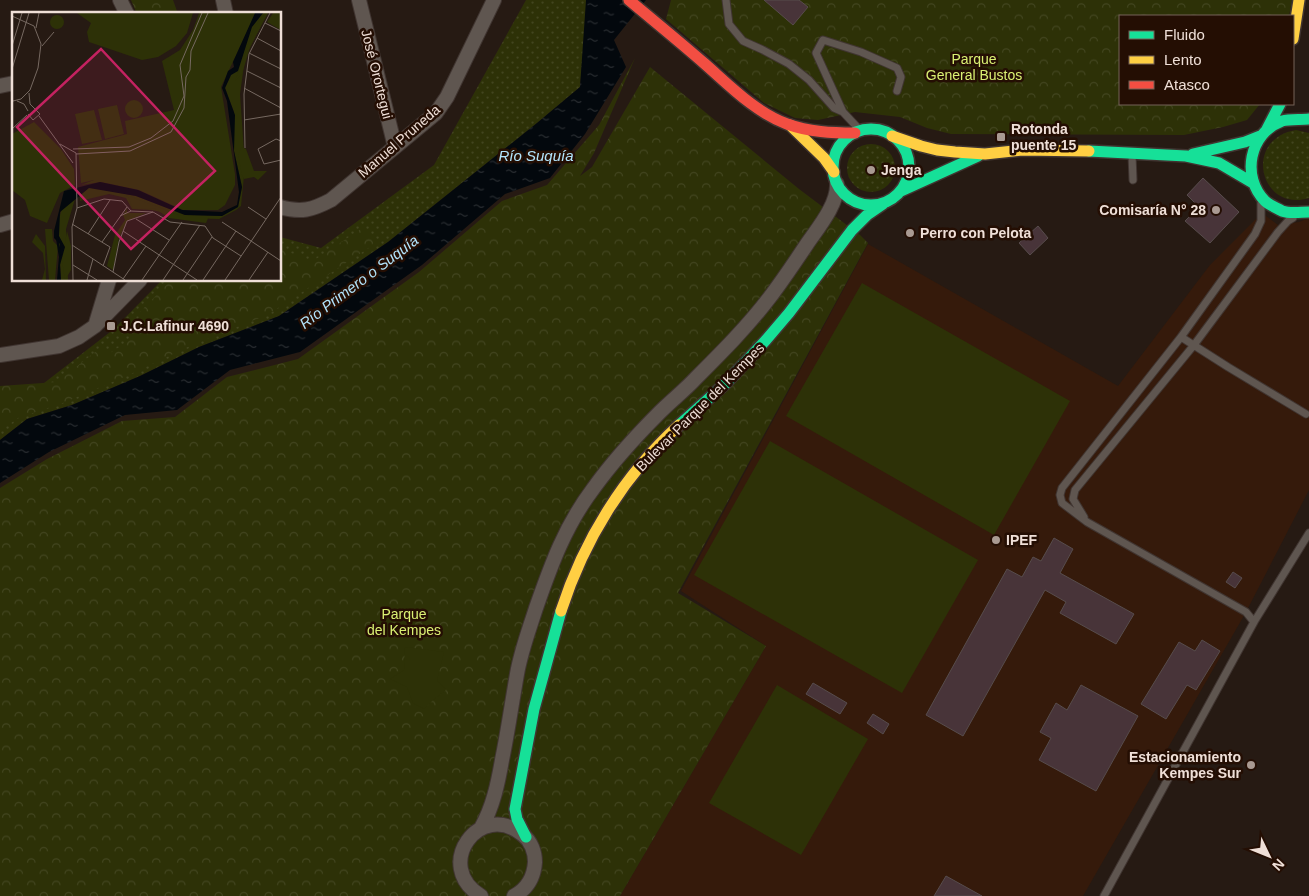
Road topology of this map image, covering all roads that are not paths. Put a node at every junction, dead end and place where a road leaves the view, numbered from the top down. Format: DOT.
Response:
graph roads {
  1 [pos="120,0"];
  2 [pos="359,0"];
  3 [pos="494,0"];
  4 [pos="629,0"];
  5 [pos="726,0"];
  6 [pos="1299,0"];
  7 [pos="126,12"];
  8 [pos="1294,32"];
  9 [pos="897,91"];
  10 [pos="1279,105"];
  11 [pos="844,112"];
  12 [pos="1309,119"];
  13 [pos="790,125"];
  14 [pos="858,132"];
  15 [pos="1264,132"];
  16 [pos="892,136"];
  17 [pos="395,147"];
  18 [pos="1132,152"];
  19 [pos="985,154"];
  20 [pos="1186,156"];
  21 [pos="836,178"];
  22 [pos="1133,180"];
  23 [pos="1253,183"];
  24 [pos="900,192"];
  25 [pos="1261,197"];
  26 [pos="883,204"];
  27 [pos="281,207"];
  28 [pos="1305,213"];
  29 [pos="109,281"];
  30 [pos="139,281"];
  31 [pos="94,326"];
  32 [pos="1181,337"];
  33 [pos="1194,345"];
  34 [pos="0,356"];
  35 [pos="1306,414"];
  36 [pos="1087,522"];
  37 [pos="1309,533"];
  38 [pos="1254,622"];
  39 [pos="481,828"];
  40 [pos="526,837"];
  41 [pos="477,894"];
  42 [pos="520,894"];
  43 [pos="1104,896"];
  1 -- 7 [label="street"];
  2 -- 17 [label="street, José Orortegui"];
  3 -- 17 [label="street, Manuel Pruneda"];
  4 -- 13 [label="main road"];
  5 -- 11 [label="lane"];
  6 -- 8 [label="main road"];
  9 -- 11 [label="lane"];
  10 -- 15 [label="main road"];
  11 -- 14 [label="lane"];
  12 -- 15 [label="main road"];
  13 -- 14 [label="main road"];
  13 -- 21 [label="main road"];
  14 -- 16 [label="main road"];
  14 -- 21 [label="main road"];
  15 -- 20 [label="main road"];
  15 -- 23 [label="main road"];
  16 -- 19 [label="main road"];
  16 -- 24 [label="main road"];
  17 -- 27 [label="street, Manuel Pruneda"];
  18 -- 19 [label="main road"];
  18 -- 20 [label="main road"];
  18 -- 22 [label="lane"];
  19 -- 24 [label="main road"];
  20 -- 23 [label="main road"];
  21 -- 26 [label="main road"];
  21 -- 39 [label="street, Bulevar Parque del Kempes"];
  23 -- 25 [label="main road"];
  24 -- 26 [label="main road"];
  25 -- 28 [label="main road"];
  25 -- 32 [label="lane"];
  26 -- 40 [label="main road, Bulevar Parque del Kempes"];
  28 -- 33 [label="lane"];
  29 -- 31 [label="street"];
  30 -- 31 [label="street"];
  31 -- 34 [label="street"];
  32 -- 33 [label="lane"];
  32 -- 36 [label="lane"];
  33 -- 35 [label="lane"];
  33 -- 36 [label="lane"];
  36 -- 38 [label="lane"];
  37 -- 38 [label="lane"];
  38 -- 43 [label="lane"];
  39 -- 40 [label="street"];
  39 -- 41 [label="street, Bulevar Parque del Kempes"];
  40 -- 42 [label="street"];
}
